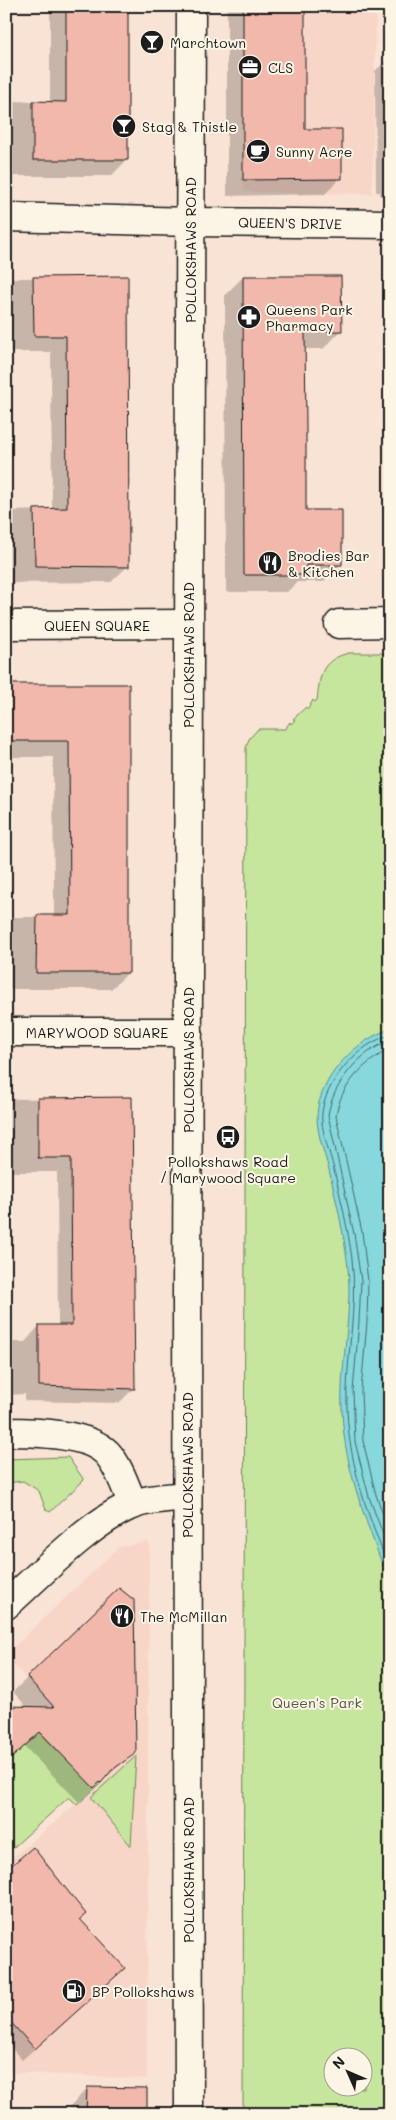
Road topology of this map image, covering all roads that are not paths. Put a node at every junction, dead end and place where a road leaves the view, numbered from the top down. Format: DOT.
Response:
graph roads {
  1 [pos="191,6"];
  2 [pos="6,217"];
  3 [pos="191,222"];
  4 [pos="390,224"];
  5 [pos="390,623"];
  6 [pos="188,624"];
  7 [pos="339,624"];
  8 [pos="6,625"];
  9 [pos="6,1032"];
  10 [pos="188,1032"];
  11 [pos="6,1432"];
  12 [pos="187,1496"];
  13 [pos="133,1505"];
  14 [pos="6,1605"];
  15 [pos="189,2114"];
  1 -- 3 [label="main road, POLLOKSHAWS ROAD"];
  2 -- 3 [label="main road, QUEEN'S DRIVE"];
  3 -- 4 [label="main road, QUEEN'S DRIVE"];
  3 -- 6 [label="main road, POLLOKSHAWS ROAD"];
  5 -- 7 [label="main road"];
  6 -- 8 [label="main road, QUEEN SQUARE"];
  6 -- 10 [label="main road, POLLOKSHAWS ROAD"];
  9 -- 10 [label="main road, MARYWOOD SQUARE"];
  10 -- 12 [label="main road, POLLOKSHAWS ROAD"];
  11 -- 13 [label="main road"];
  12 -- 13 [label="main road"];
  12 -- 15 [label="main road, POLLOKSHAWS ROAD"];
  13 -- 14 [label="main road"];
}
